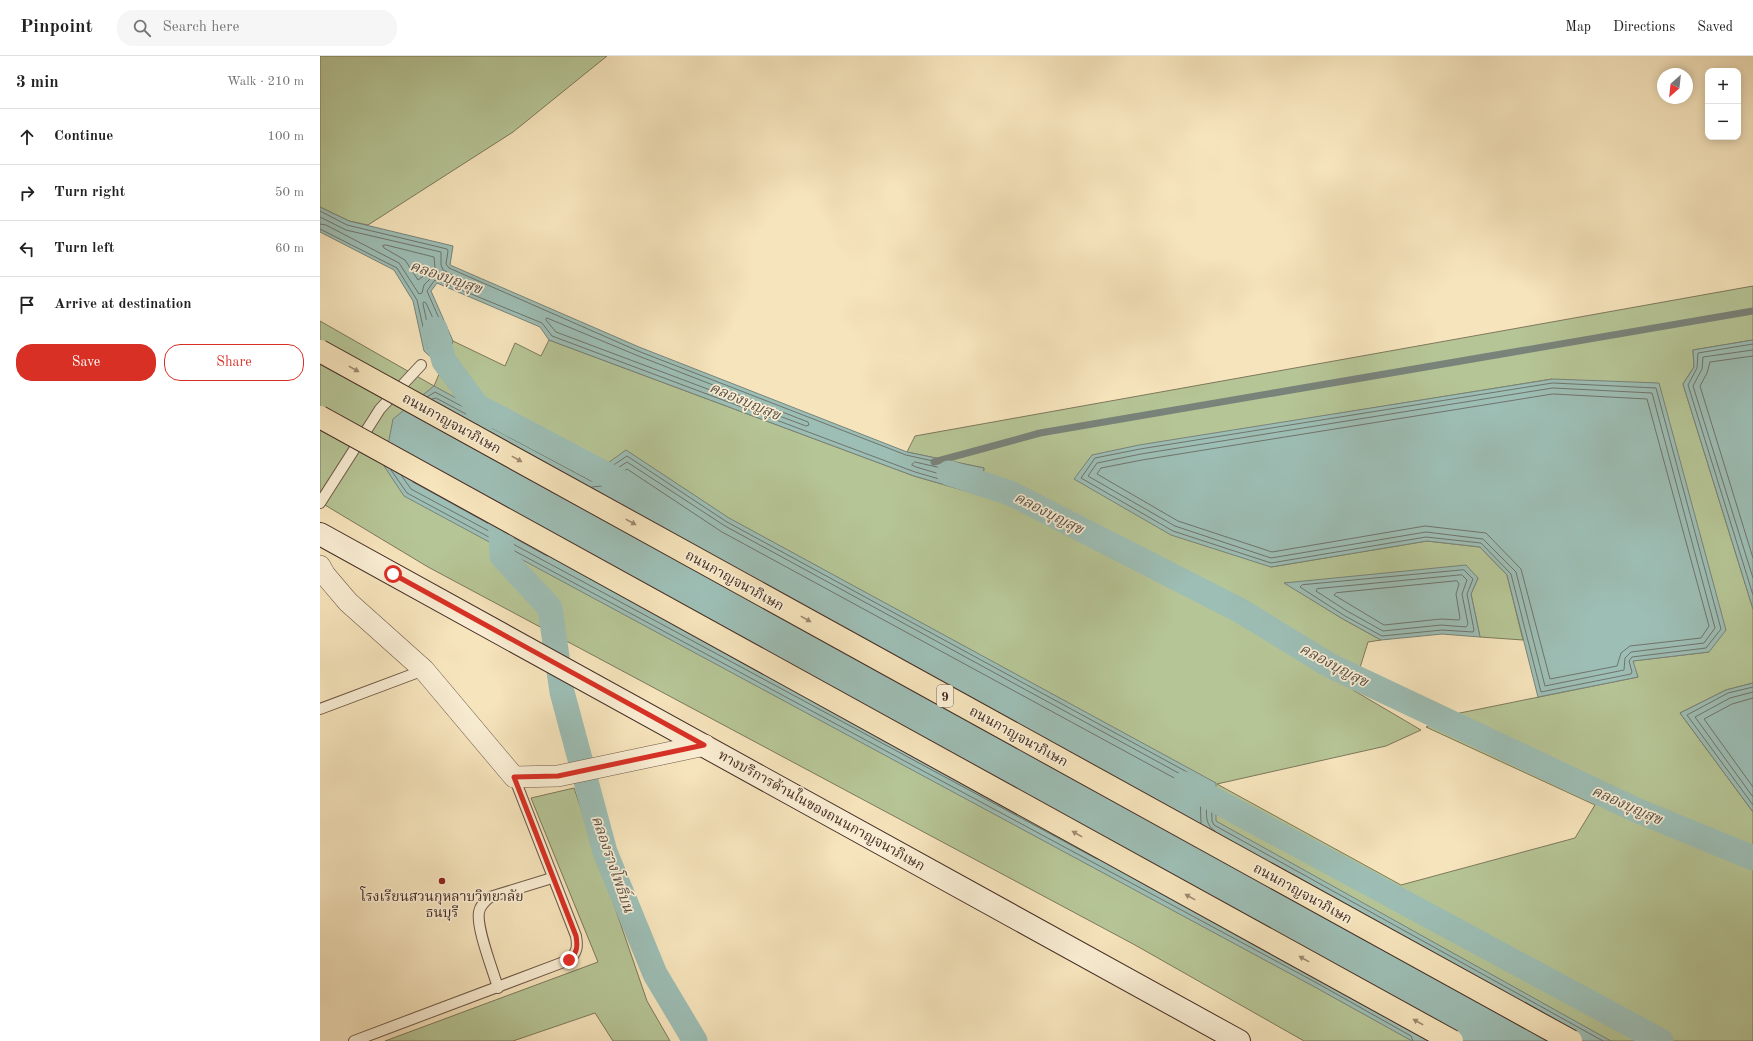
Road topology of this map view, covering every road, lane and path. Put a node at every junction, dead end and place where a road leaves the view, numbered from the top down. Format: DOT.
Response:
graph roads {
  1 [pos="320,351"];
  2 [pos="421,365"];
  3 [pos="320,417"];
  4 [pos="320,503"];
  5 [pos="320,534"];
  6 [pos="320,566"];
  7 [pos="424,670"];
  8 [pos="320,709"];
  9 [pos="704,745"];
  10 [pos="514,777"];
  11 [pos="552,878"];
  12 [pos="498,988"];
  13 [pos="354,1041"];
  14 [pos="1239,1041"];
  15 [pos="1452,1041"];
  16 [pos="1571,1041"];
  1 -- 16 [label="highway, ถนนกาญจนาภิเษก / 9, one-way, bridge"];
  2 -- 4 [label="lane"];
  15 -- 3 [label="highway, one-way, bridge"];
  5 -- 9 [label="main road, ทางบริการด้านในของถนนกาญจนาภิเษก"];
  6 -- 7 [label="street"];
  7 -- 8 [label="lane"];
  7 -- 10 [label="street"];
  9 -- 10 [label="street"];
  9 -- 14 [label="main road, ทางบริการด้านในของถนนกาญจนาภิเษก"];
  10 -- 11 [label="lane"];
  11 -- 12 [label="lane"];
  11 -- 12 [label="lane"];
  12 -- 13 [label="lane"];
}
